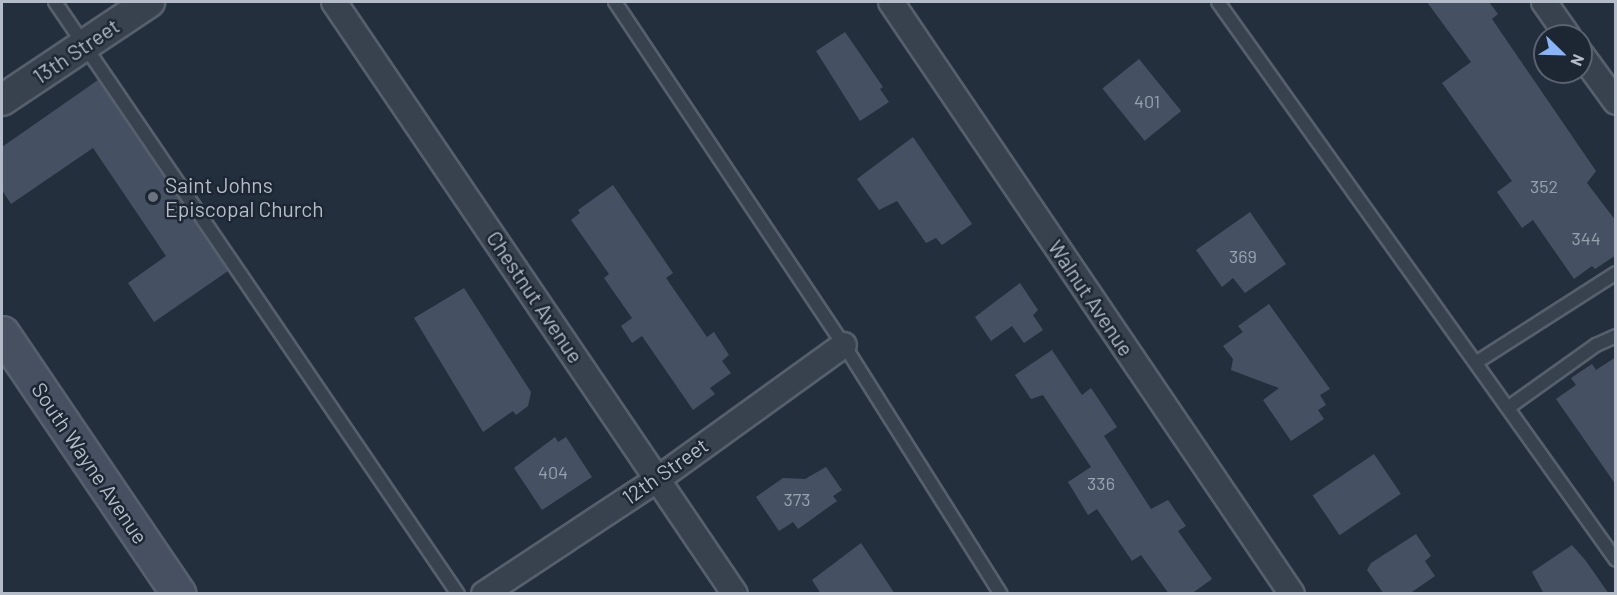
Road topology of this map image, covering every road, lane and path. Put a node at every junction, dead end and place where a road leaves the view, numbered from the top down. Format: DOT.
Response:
graph roads {
  1 [pos="55,2"];
  2 [pos="149,2"];
  3 [pos="334,2"];
  4 [pos="615,2"];
  5 [pos="891,2"];
  6 [pos="1218,2"];
  7 [pos="1544,2"];
  8 [pos="1560,24"];
  9 [pos="84,46"];
  10 [pos="1593,70"];
  11 [pos="2,100"];
  12 [pos="1616,102"];
  13 [pos="1616,273"];
  14 [pos="2,333"];
  15 [pos="1616,336"];
  16 [pos="844,345"];
  17 [pos="1477,362"];
  18 [pos="1509,407"];
  19 [pos="658,479"];
  20 [pos="1616,560"];
  21 [pos="179,594"];
  22 [pos="458,594"];
  23 [pos="484,594"];
  24 [pos="735,594"];
  25 [pos="1001,594"];
  26 [pos="1292,594"];
  1 -- 9 [label="lane"];
  2 -- 9 [label="street, 13th Street"];
  3 -- 19 [label="street, Chestnut Avenue"];
  4 -- 16 [label="lane"];
  5 -- 26 [label="street, Walnut Avenue"];
  6 -- 17 [label="lane"];
  7 -- 8 [label="street"];
  9 -- 11 [label="street, 13th Street"];
  9 -- 22 [label="lane"];
  10 -- 12 [label="street"];
  13 -- 17 [label="lane"];
  14 -- 21 [label="main road, South Wayne Avenue"];
  15 -- 18 [label="lane"];
  16 -- 19 [label="street, 12th Street"];
  16 -- 25 [label="lane"];
  17 -- 18 [label="lane"];
  18 -- 20 [label="lane"];
  19 -- 23 [label="street, 12th Street"];
  19 -- 24 [label="street, Chestnut Avenue"];
}
